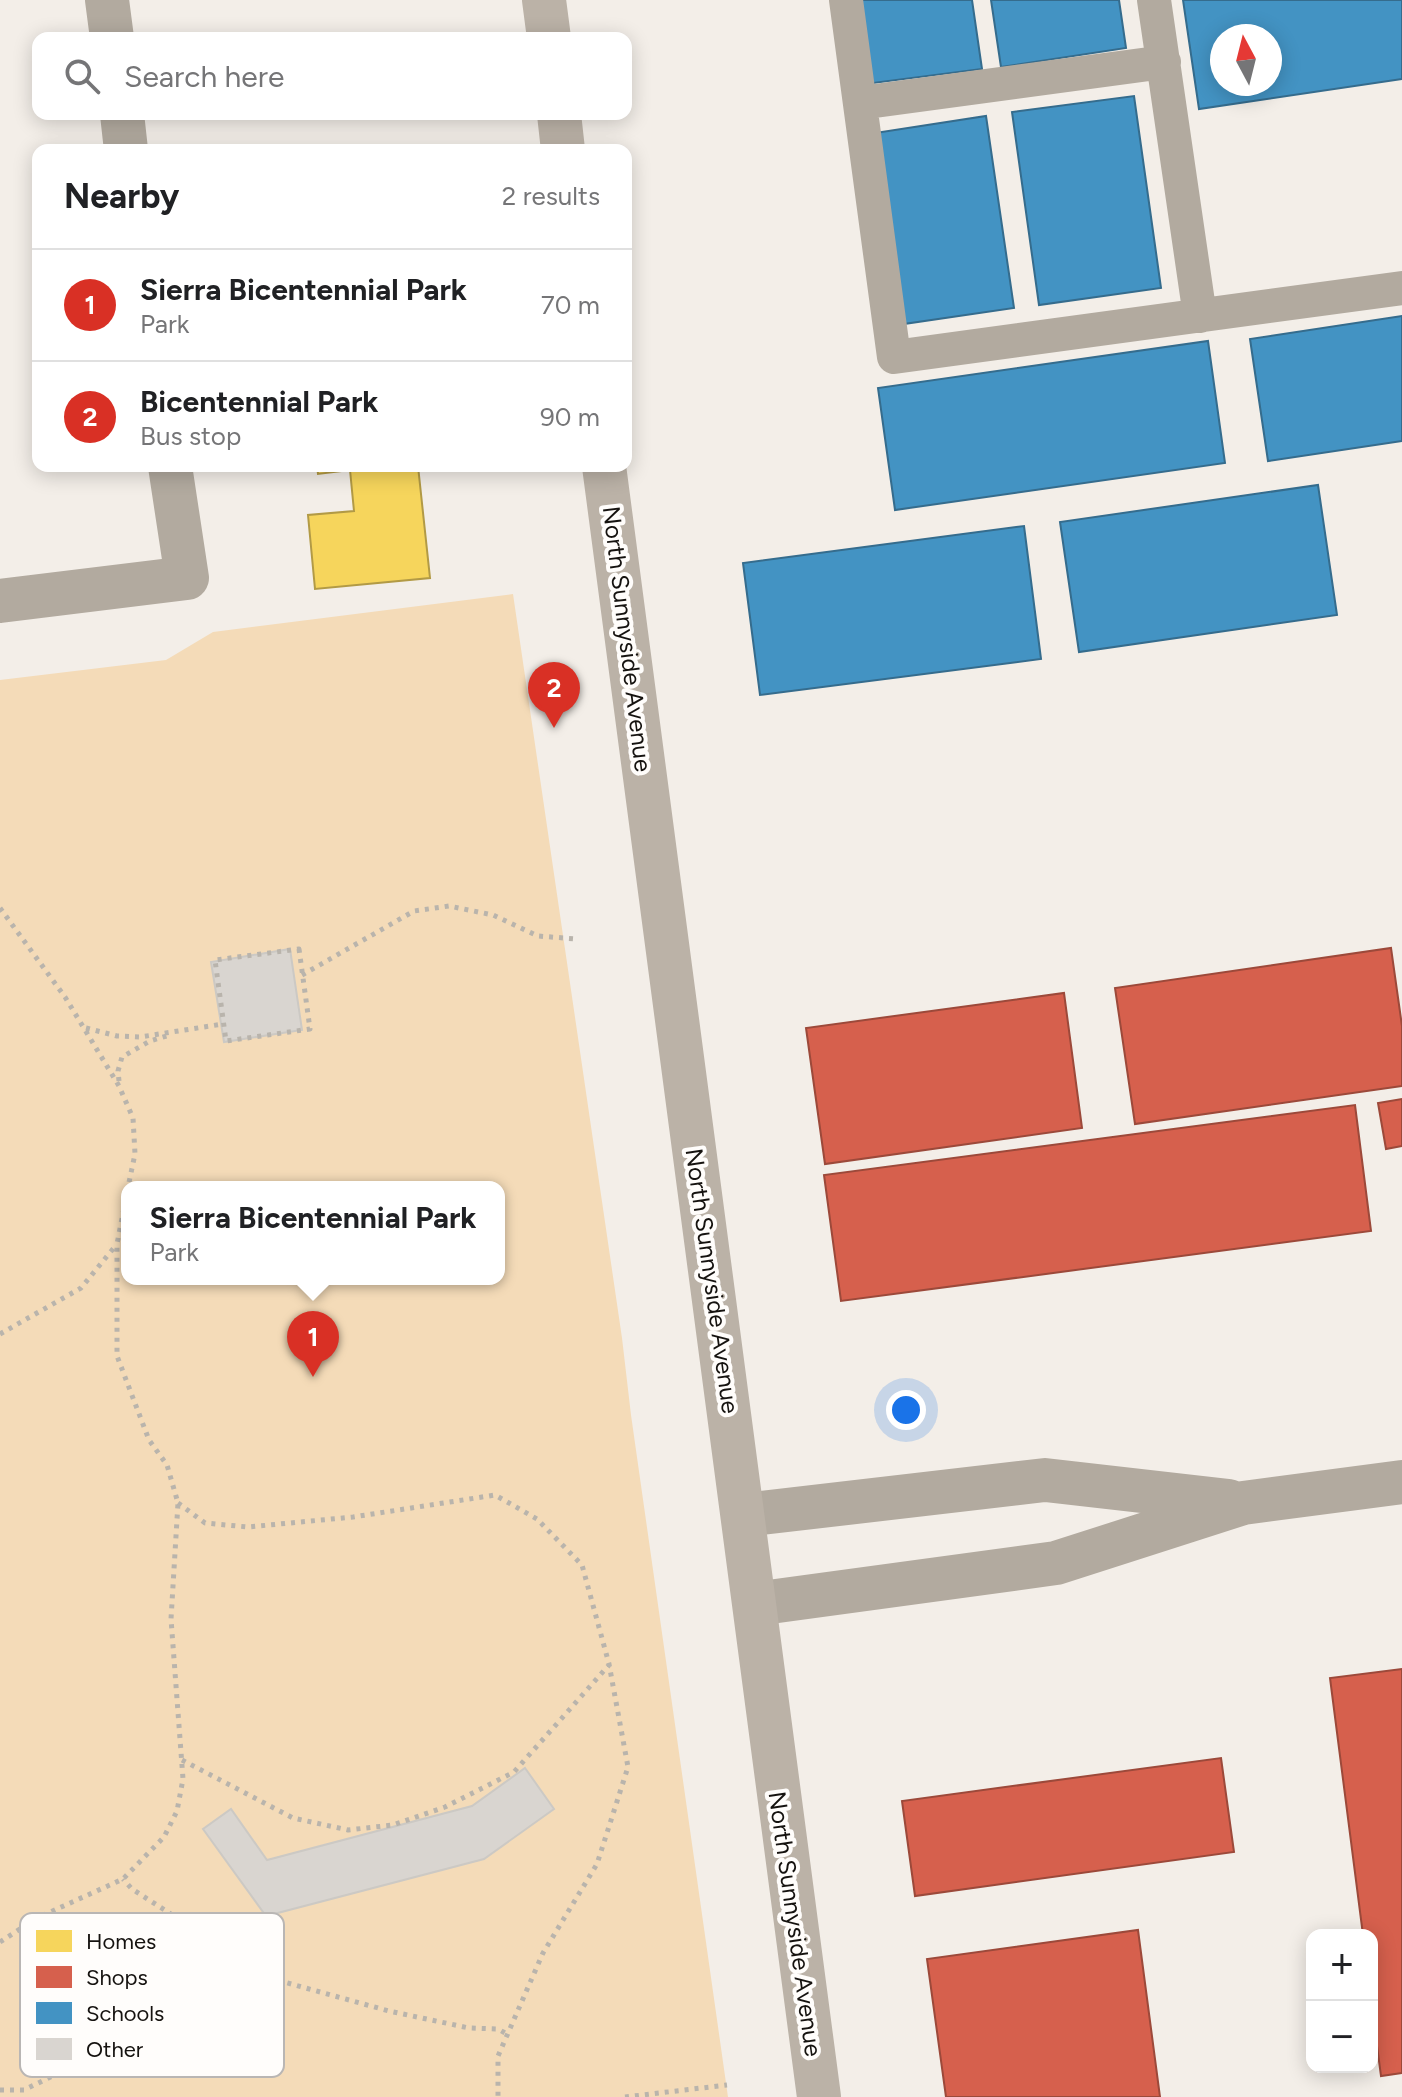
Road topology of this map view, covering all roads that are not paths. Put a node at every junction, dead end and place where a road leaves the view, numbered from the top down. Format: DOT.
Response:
graph roads {
  1 [pos="107,0"];
  2 [pos="544,0"];
  3 [pos="846,0"];
  4 [pos="1154,0"];
  5 [pos="111,32"];
  6 [pos="548,32"];
  7 [pos="1164,62"];
  8 [pos="860,103"];
  9 [pos="123,120"];
  10 [pos="560,120"];
  11 [pos="125,144"];
  12 [pos="562,144"];
  13 [pos="1402,288"];
  14 [pos="1200,316"];
  15 [pos="171,472"];
  16 [pos="605,472"];
  17 [pos="0,601"];
  18 [pos="1402,1482"];
  19 [pos="1243,1503"];
  20 [pos="744,1515"];
  21 [pos="755,1604"];
  22 [pos="819,2097"];
  1 -- 5 [label="street"];
  2 -- 6 [label="main road"];
  3 -- 8 [label="lane"];
  4 -- 7 [label="lane"];
  7 -- 8 [label="lane"];
  7 -- 14 [label="lane"];
  8 -- 14 [label="lane"];
  9 -- 11 [label="street"];
  10 -- 12 [label="main road"];
  13 -- 14 [label="lane"];
  15 -- 17 [label="street"];
  16 -- 20 [label="main road, North Sunnyside Avenue"];
  18 -- 19 [label="street"];
  19 -- 20 [label="street"];
  19 -- 21 [label="street"];
  20 -- 21 [label="main road, North Sunnyside Avenue"];
  21 -- 22 [label="main road, North Sunnyside Avenue"];
}
